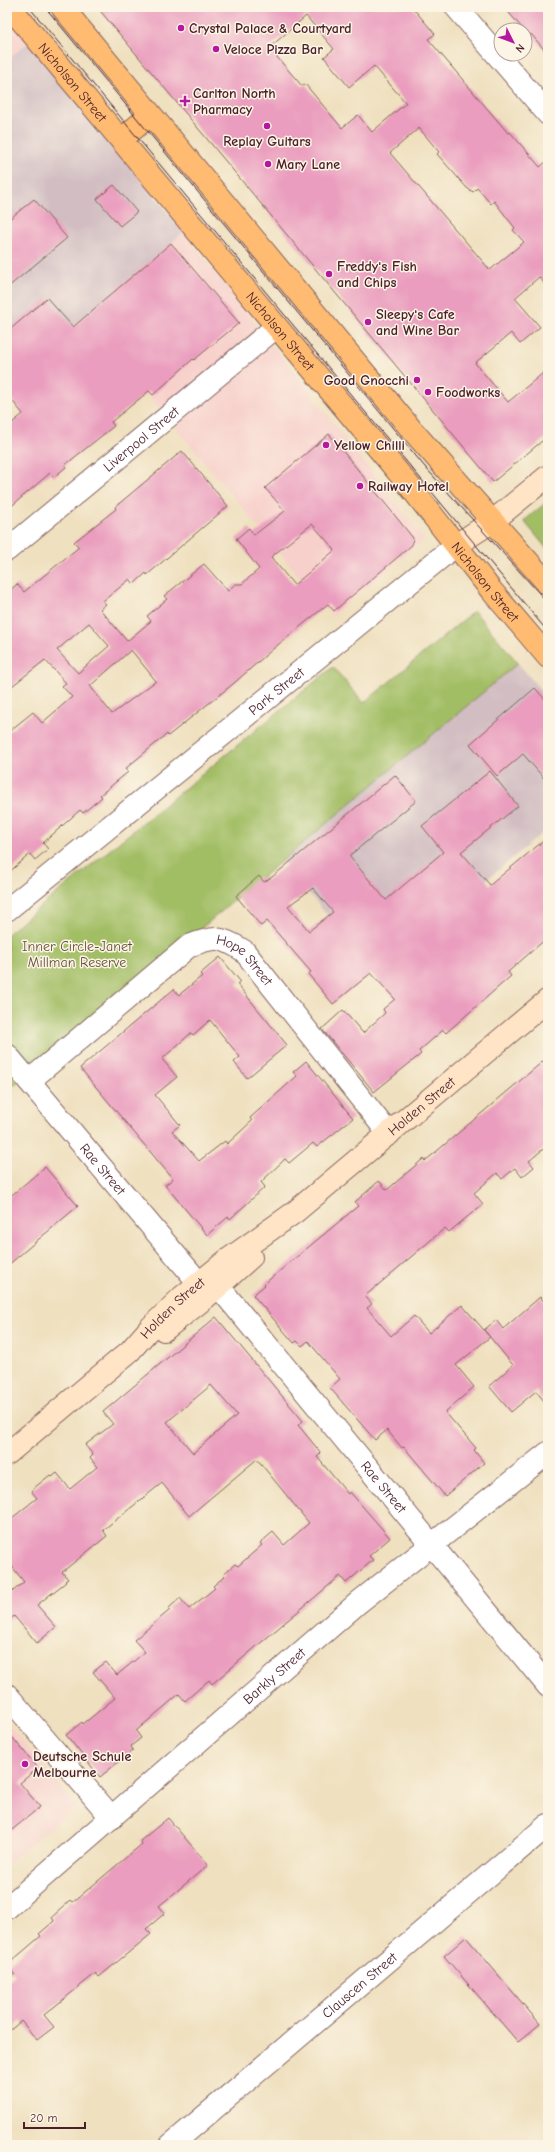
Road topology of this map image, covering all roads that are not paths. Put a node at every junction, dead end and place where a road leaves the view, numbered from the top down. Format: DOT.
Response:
graph roads {
  1 [pos="10,7"];
  2 [pos="62,7"];
  3 [pos="456,7"];
  4 [pos="548,114"];
  5 [pos="150,115"];
  6 [pos="122,139"];
  7 [pos="276,327"];
  8 [pos="548,476"];
  9 [pos="492,521"];
  10 [pos="456,545"];
  11 [pos="7,550"];
  12 [pos="548,584"];
  13 [pos="548,657"];
  14 [pos="7,910"];
  15 [pos="548,1000"];
  16 [pos="7,1055"];
  17 [pos="29,1081"];
  18 [pos="389,1134"];
  19 [pos="209,1285"];
  20 [pos="548,1453"];
  21 [pos="7,1454"];
  22 [pos="432,1546"];
  23 [pos="548,1686"];
  24 [pos="7,1695"];
  25 [pos="112,1818"];
  26 [pos="548,1825"];
  27 [pos="7,1908"];
  28 [pos="171,2145"];
  1 -- 6 [label="main road, Nicholson Street"];
  2 -- 5 [label="main road"];
  3 -- 4 [label="street"];
  5 -- 6 [label="main road"];
  5 -- 9 [label="main road"];
  6 -- 7 [label="main road, Nicholson Street"];
  7 -- 10 [label="main road, Nicholson Street"];
  7 -- 11 [label="street, Liverpool Street"];
  8 -- 9 [label="main road, Park Street"];
  9 -- 10 [label="main road, Park Street"];
  9 -- 12 [label="main road"];
  10 -- 13 [label="main road, Nicholson Street"];
  10 -- 14 [label="street, Park Street"];
  15 -- 18 [label="main road, Holden Street"];
  16 -- 17 [label="street, Rae Street"];
  17 -- 18 [label="street, Hope Street"];
  17 -- 19 [label="street, Rae Street"];
  18 -- 19 [label="main road, Holden Street"];
  19 -- 21 [label="main road, Holden Street"];
  19 -- 22 [label="street, Rae Street"];
  20 -- 22 [label="street, Barkly Street"];
  22 -- 23 [label="street, Rae Street"];
  22 -- 25 [label="street, Barkly Street"];
  24 -- 25 [label="street"];
  25 -- 27 [label="street, Barkly Street"];
  26 -- 28 [label="street, Clauscen Street"];
}
